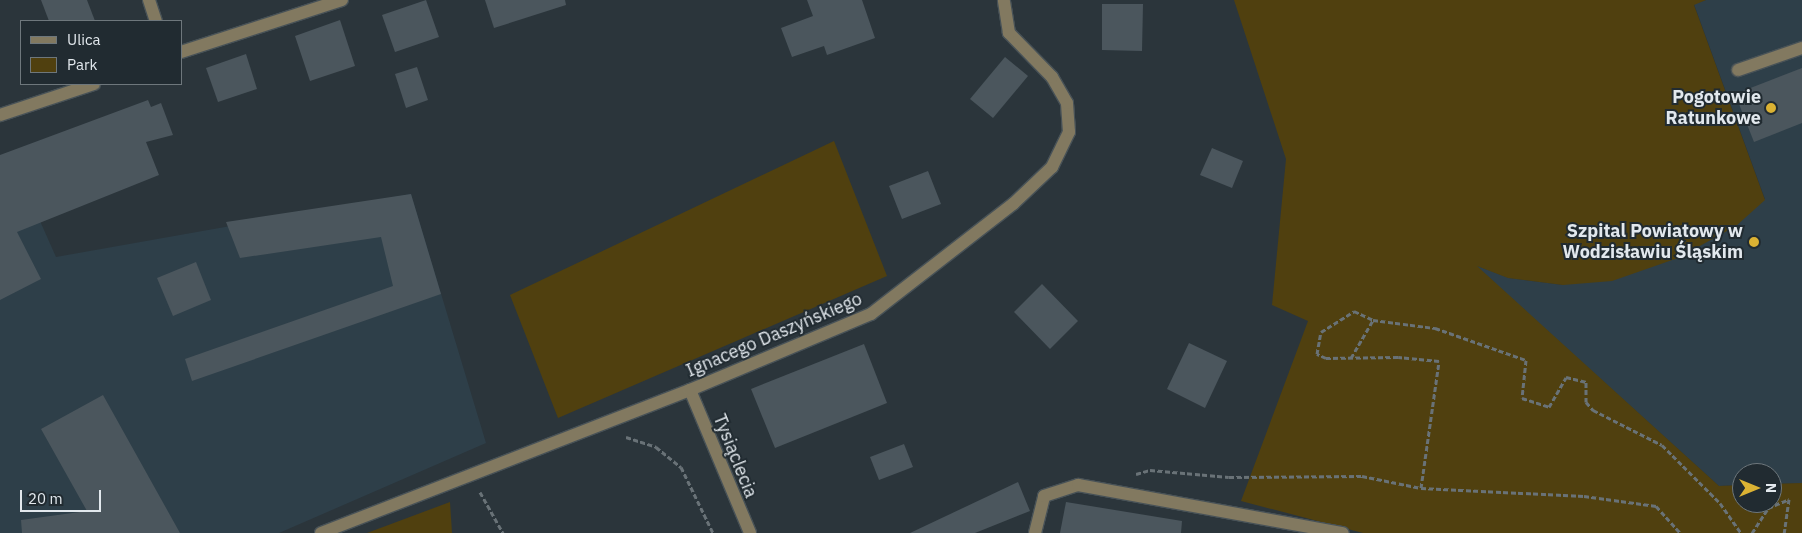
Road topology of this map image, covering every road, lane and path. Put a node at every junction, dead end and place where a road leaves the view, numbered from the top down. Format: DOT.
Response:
graph roads {
  1 [pos="149,0"];
  2 [pos="342,0"];
  3 [pos="1004,0"];
  4 [pos="156,20"];
  5 [pos="1802,48"];
  6 [pos="182,52"];
  7 [pos="1738,70"];
  8 [pos="91,85"];
  9 [pos="0,115"];
  10 [pos="1373,320"];
  11 [pos="1351,358"];
  12 [pos="690,390"];
  13 [pos="622,435"];
  14 [pos="1133,475"];
  15 [pos="478,487"];
  16 [pos="1421,488"];
  17 [pos="321,533"];
  18 [pos="503,533"];
  19 [pos="714,533"];
  20 [pos="750,533"];
  21 [pos="1035,533"];
  22 [pos="1343,533"];
  23 [pos="1680,533"];
  24 [pos="1741,533"];
  25 [pos="1752,533"];
  26 [pos="1784,533"];
  1 -- 4 [label="street"];
  2 -- 6 [label="street"];
  3 -- 12 [label="street, Ignacego Daszyńskiego"];
  5 -- 7 [label="street"];
  8 -- 9 [label="street"];
  10 -- 11 [label="path"];
  10 -- 11 [label="path"];
  10 -- 24 [label="path"];
  11 -- 16 [label="path"];
  12 -- 17 [label="street, Ignacego Daszyńskiego"];
  12 -- 20 [label="street, Tysiąclecia"];
  13 -- 19 [label="path"];
  14 -- 16 [label="path"];
  15 -- 18 [label="path"];
  16 -- 23 [label="path"];
  21 -- 22 [label="street"];
  25 -- 26 [label="path"];
}
